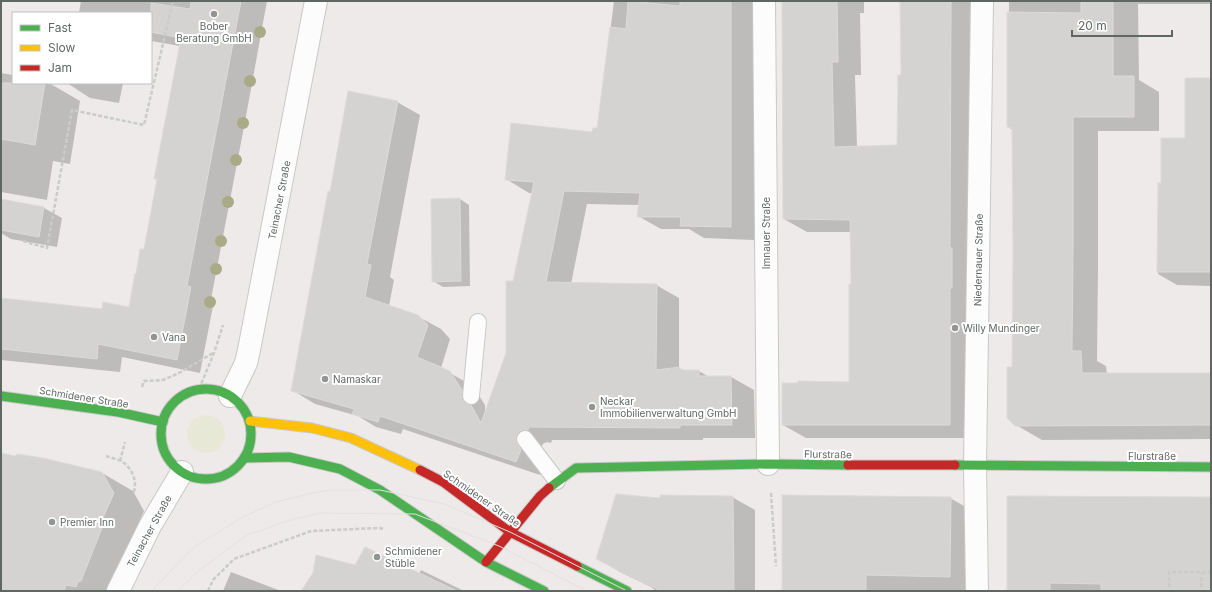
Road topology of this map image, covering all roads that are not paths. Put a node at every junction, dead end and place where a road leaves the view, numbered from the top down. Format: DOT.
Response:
graph roads {
  1 [pos="316,1"];
  2 [pos="764,1"];
  3 [pos="982,1"];
  4 [pos="478,322"];
  5 [pos="1,396"];
  6 [pos="230,396"];
  7 [pos="471,396"];
  8 [pos="250,421"];
  9 [pos="162,422"];
  10 [pos="525,440"];
  11 [pos="244,458"];
  12 [pos="768,464"];
  13 [pos="975,466"];
  14 [pos="1211,467"];
  15 [pos="182,472"];
  16 [pos="557,481"];
  17 [pos="510,532"];
  18 [pos="486,562"];
  19 [pos="118,591"];
  20 [pos="544,591"];
  21 [pos="627,591"];
  22 [pos="978,591"];
  1 -- 6 [label="street, Teinacher Straße"];
  2 -- 12 [label="street, Imnauer Straße"];
  3 -- 13 [label="street, Niedernauer Straße"];
  4 -- 7 [label="lane"];
  5 -- 9 [label="main road, Schmidener Straße"];
  6 -- 8 [label="main road"];
  6 -- 9 [label="main road"];
  8 -- 11 [label="main road"];
  8 -- 17 [label="main road, Schmidener Straße"];
  9 -- 15 [label="main road"];
  10 -- 16 [label="lane"];
  11 -- 15 [label="main road"];
  11 -- 18 [label="main road"];
  12 -- 13 [label="main road, Flurstraße"];
  12 -- 16 [label="main road, Flurstraße"];
  13 -- 14 [label="main road, Flurstraße"];
  13 -- 22 [label="street, Niedernauer Straße"];
  15 -- 19 [label="street, Teinacher Straße"];
  16 -- 17 [label="main road, Flurstraße"];
  17 -- 18 [label="main road, Flurstraße"];
  17 -- 21 [label="main road, Schmidener Straße"];
  18 -- 20 [label="main road"];
}
